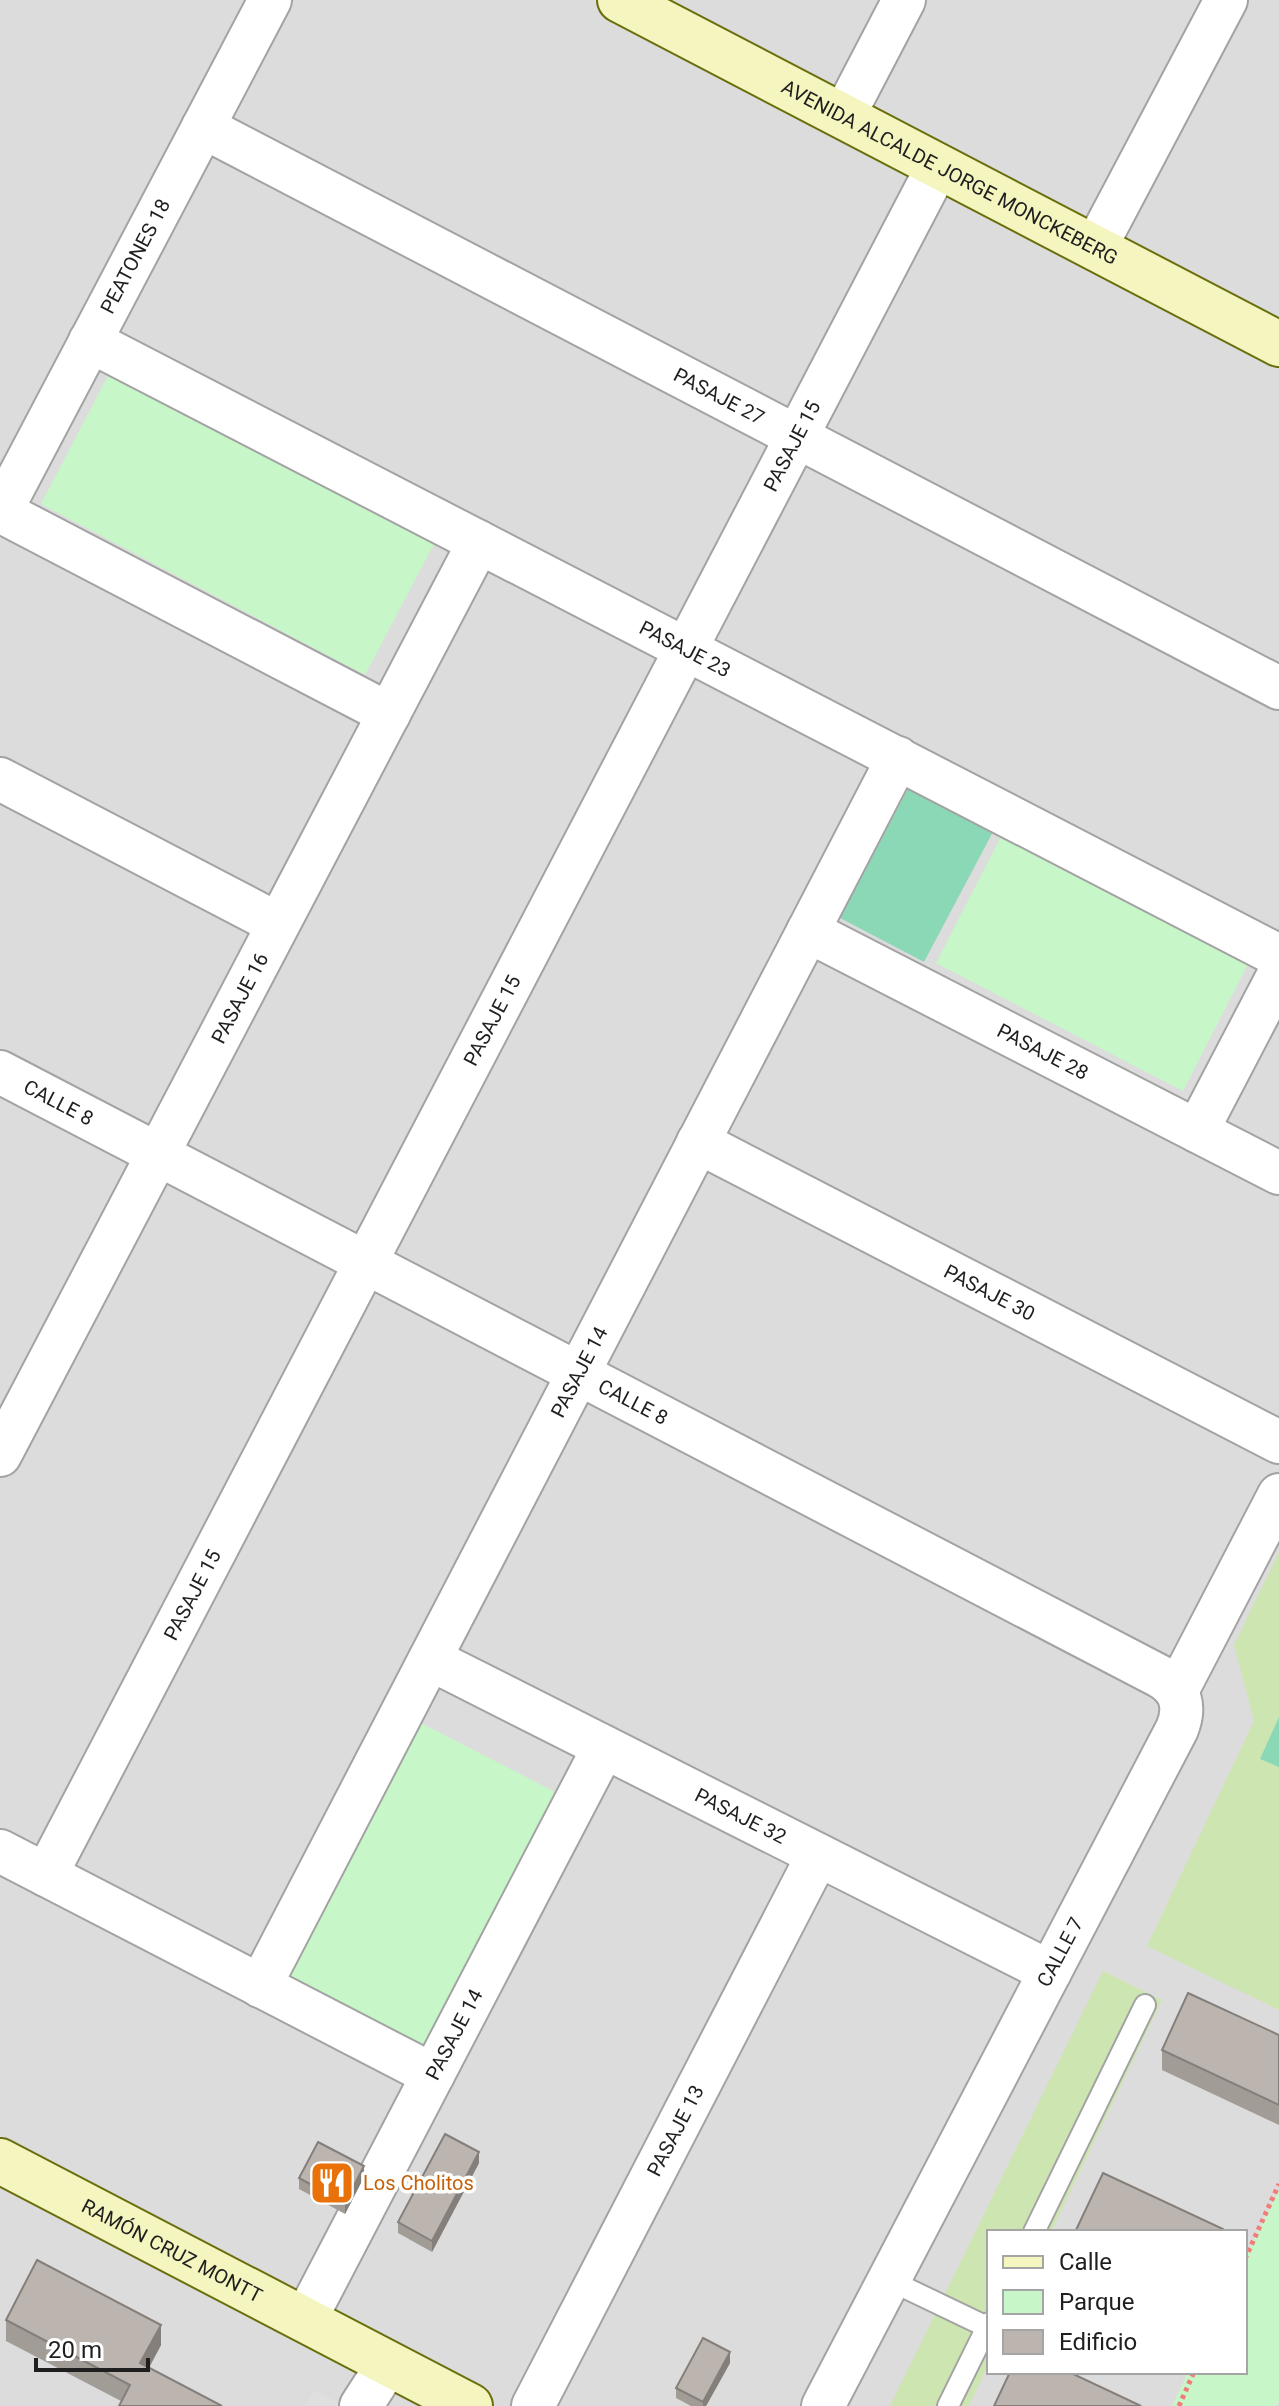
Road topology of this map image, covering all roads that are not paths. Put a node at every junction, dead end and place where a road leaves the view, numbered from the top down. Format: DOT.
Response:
graph roads {
  1 [pos="270,0"];
  2 [pos="620,0"];
  3 [pos="904,0"];
  4 [pos="1226,0"];
  5 [pos="843,117"];
  6 [pos="203,127"];
  7 [pos="938,166"];
  8 [pos="1095,248"];
  9 [pos="90,341"];
  10 [pos="1279,344"];
  11 [pos="797,437"];
  12 [pos="0,511"];
  13 [pos="479,542"];
  14 [pos="686,649"];
  15 [pos="1279,688"];
  16 [pos="389,714"];
  17 [pos="898,758"];
  18 [pos="0,779"];
  19 [pos="278,924"];
  20 [pos="808,931"];
  21 [pos="1279,956"];
  22 [pos="1279,974"];
  23 [pos="0,1072"];
  24 [pos="1197,1131"];
  25 [pos="698,1142"];
  26 [pos="158,1154"];
  27 [pos="1279,1173"];
  28 [pos="365,1263"];
  29 [pos="578,1373"];
  30 [pos="1279,1442"];
  31 [pos="0,1455"];
  32 [pos="1279,1495"];
  33 [pos="430,1659"];
  34 [pos="1177,1691"];
  35 [pos="604,1747"];
  36 [pos="0,1851"];
  37 [pos="818,1855"];
  38 [pos="46,1875"];
  39 [pos="1050,1972"];
  40 [pos="260,1986"];
  41 [pos="1145,2005"];
  42 [pos="433,2075"];
  43 [pos="0,2161"];
  44 [pos="1035,2230"];
  45 [pos="889,2280"];
  46 [pos="305,2320"];
  47 [pos="987,2325"];
  48 [pos="987,2327"];
  49 [pos="371,2394"];
  50 [pos="470,2406"];
  51 [pos="533,2406"];
  52 [pos="823,2406"];
  53 [pos="948,2406"];
  1 -- 6 [label="street, PEATONES 18"];
  2 -- 5 [label="main road, AVENIDA ALCALDE JORGE MONCKEBERG"];
  3 -- 5 [label="street"];
  4 -- 8 [label="street"];
  5 -- 7 [label="main road, AVENIDA ALCALDE JORGE MONCKEBERG"];
  6 -- 9 [label="street, PEATONES 18"];
  6 -- 11 [label="street, PASAJE 27"];
  7 -- 8 [label="main road, AVENIDA ALCALDE JORGE MONCKEBERG"];
  7 -- 11 [label="street, PASAJE 15"];
  8 -- 10 [label="main road, AVENIDA ALCALDE JORGE MONCKEBERG"];
  9 -- 12 [label="street, PEATONES 18"];
  9 -- 13 [label="street, PASAJE 23"];
  11 -- 14 [label="street, PASAJE 15"];
  11 -- 15 [label="street, PASAJE 27"];
  12 -- 16 [label="street"];
  13 -- 14 [label="street, PASAJE 23"];
  13 -- 16 [label="street, PASAJE 16"];
  14 -- 17 [label="street, PASAJE 23"];
  14 -- 28 [label="street, PASAJE 15"];
  16 -- 19 [label="street, PASAJE 16"];
  17 -- 20 [label="street, PASAJE 14"];
  17 -- 21 [label="street, PASAJE 23"];
  18 -- 19 [label="street"];
  19 -- 26 [label="street, PASAJE 16"];
  20 -- 24 [label="street, PASAJE 28"];
  20 -- 25 [label="street, PASAJE 14"];
  22 -- 24 [label="street"];
  23 -- 26 [label="street, CALLE 8"];
  24 -- 27 [label="street, PASAJE 28"];
  25 -- 29 [label="street, PASAJE 14"];
  25 -- 30 [label="street, PASAJE 30"];
  26 -- 28 [label="street, CALLE 8"];
  26 -- 31 [label="street, PASAJE 16"];
  28 -- 29 [label="street, CALLE 8"];
  28 -- 38 [label="street, PASAJE 15"];
  29 -- 33 [label="street, PASAJE 14"];
  29 -- 34 [label="street, CALLE 8"];
  32 -- 34 [label="street, CALLE 7"];
  33 -- 35 [label="street, PASAJE 32"];
  33 -- 40 [label="street, PASAJE 14"];
  34 -- 39 [label="street, CALLE 7"];
  35 -- 37 [label="street, PASAJE 32"];
  35 -- 42 [label="street, PASAJE 14"];
  36 -- 38 [label="street"];
  37 -- 39 [label="street, PASAJE 32"];
  37 -- 51 [label="street, PASAJE 13"];
  38 -- 40 [label="street"];
  39 -- 45 [label="street, CALLE 7"];
  40 -- 42 [label="street"];
  41 -- 44 [label="lane"];
  42 -- 46 [label="street, PASAJE 14"];
  43 -- 46 [label="main road, RAMÓN CRUZ MONTT"];
  45 -- 47 [label="lane"];
  45 -- 52 [label="street, CALLE 7"];
  46 -- 49 [label="main road, RAMÓN CRUZ MONTT"];
  48 -- 53 [label="lane"];
  49 -- 50 [label="main road, RAMÓN CRUZ MONTT"];
}
